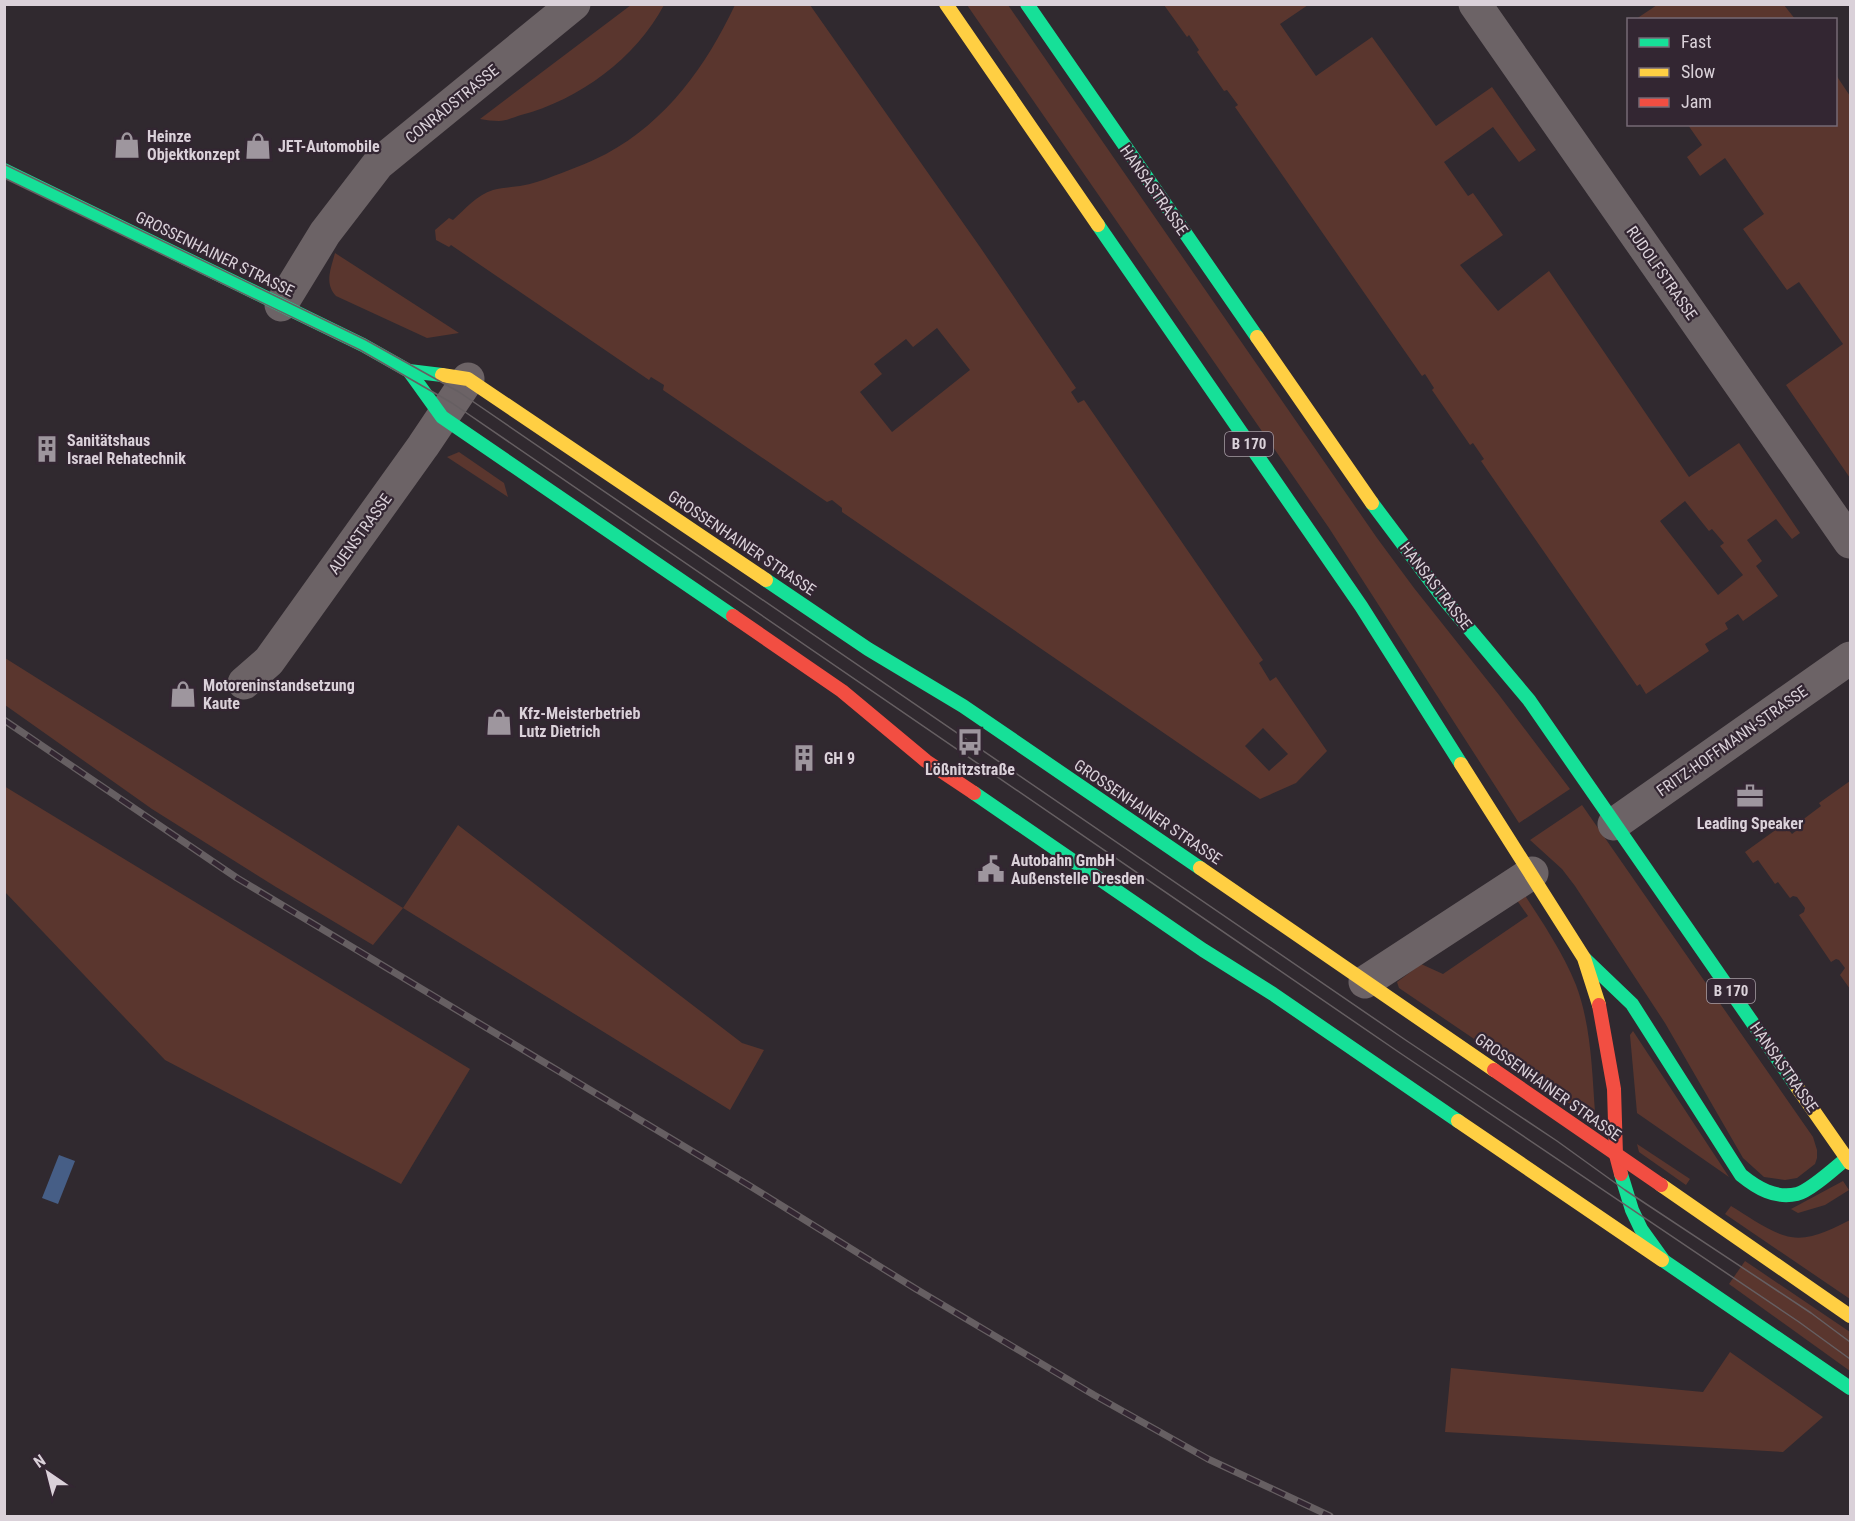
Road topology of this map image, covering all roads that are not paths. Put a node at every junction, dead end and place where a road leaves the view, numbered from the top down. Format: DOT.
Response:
graph roads {
  1 [pos="574,4"];
  2 [pos="946,4"];
  3 [pos="1027,4"];
  4 [pos="1480,7"];
  5 [pos="4,170"];
  6 [pos="281,305"];
  7 [pos="409,371"];
  8 [pos="468,379"];
  9 [pos="442,417"];
  10 [pos="1851,542"];
  11 [pos="1851,658"];
  12 [pos="244,683"];
  13 [pos="1627,815"];
  14 [pos="1532,873"];
  15 [pos="1584,958"];
  16 [pos="1365,982"];
  17 [pos="1616,1155"];
  18 [pos="1849,1159"];
  19 [pos="1664,1261"];
  20 [pos="1851,1316"];
  21 [pos="1851,1388"];
  1 -- 6 [label="street, CONRADSTRASSE"];
  2 -- 14 [label="main road, B 170"];
  3 -- 13 [label="main road, HANSASTRASSE / B 170"];
  4 -- 10 [label="street, RUDOLFSTRASSE"];
  5 -- 6 [label="main road, GROSSENHAINER STRASSE"];
  6 -- 7 [label="main road, GROSSENHAINER STRASSE"];
  7 -- 8 [label="main road, GROSSENHAINER STRASSE"];
  7 -- 9 [label="main road, GROSSENHAINER STRASSE"];
  8 -- 9 [label="street, AUENSTRASSE"];
  8 -- 16 [label="main road, GROSSENHAINER STRASSE"];
  9 -- 12 [label="street, AUENSTRASSE"];
  9 -- 19 [label="main road, GROSSENHAINER STRASSE"];
  11 -- 13 [label="street, FRITZ-HOFFMANN-STRASSE"];
  13 -- 18 [label="main road, HANSASTRASSE / B 170"];
  14 -- 15 [label="main road, B 170"];
  14 -- 16 [label="street"];
  15 -- 17 [label="main road, B 170"];
  15 -- 18 [label="main road"];
  16 -- 17 [label="main road, GROSSENHAINER STRASSE"];
  17 -- 19 [label="main road, B 170"];
  17 -- 20 [label="main road, GROSSENHAINER STRASSE"];
  19 -- 21 [label="main road, B 170"];
}
